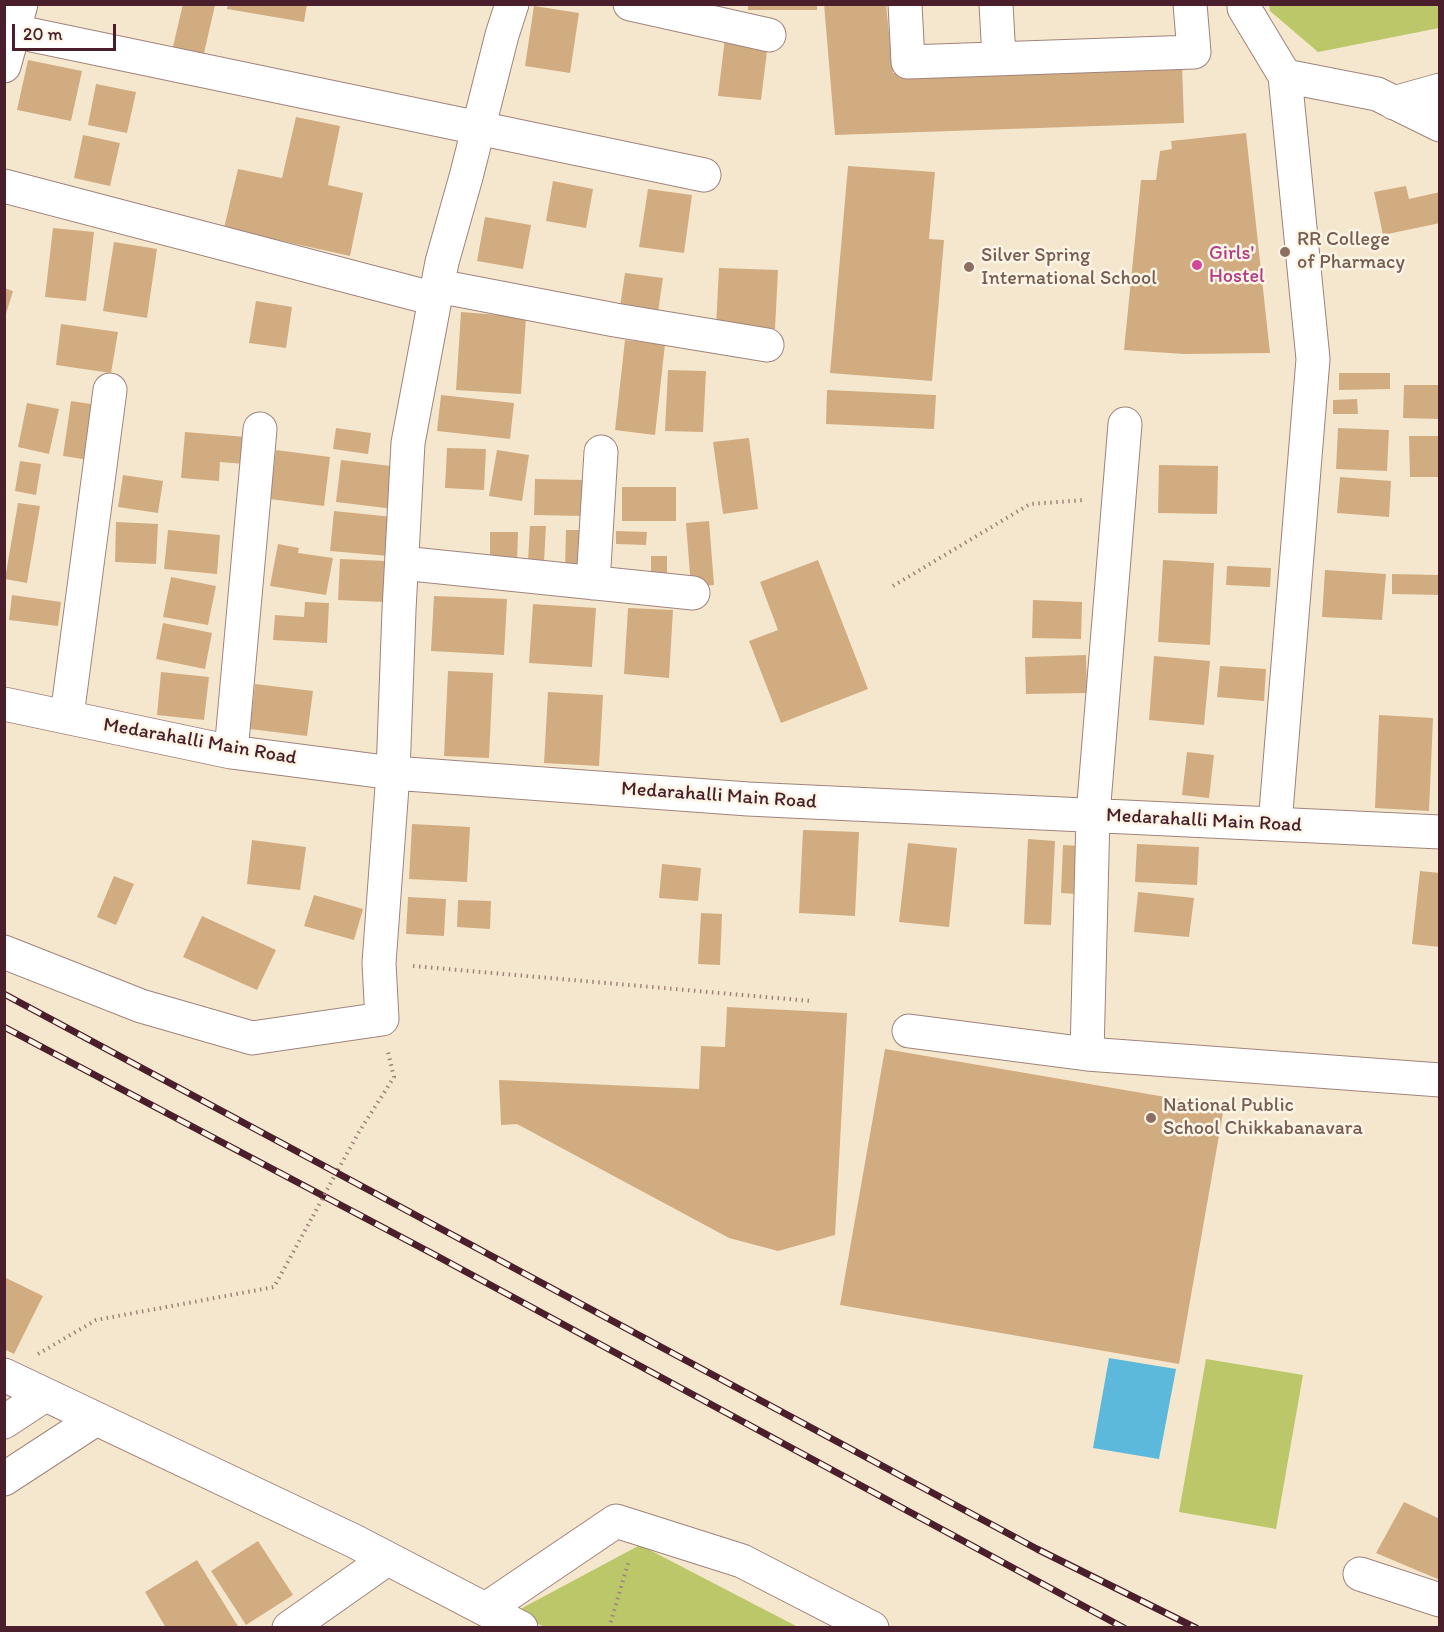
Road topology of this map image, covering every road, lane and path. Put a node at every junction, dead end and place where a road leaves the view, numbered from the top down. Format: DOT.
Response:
graph roads {
  1 [pos="512,4"];
  2 [pos="630,4"];
  3 [pos="905,4"];
  4 [pos="996,4"];
  5 [pos="1190,4"];
  6 [pos="1244,4"];
  7 [pos="678,10"];
  8 [pos="17,18"];
  9 [pos="769,35"];
  10 [pos="999,58"];
  11 [pos="4,66"];
  12 [pos="1285,76"];
  13 [pos="1440,90"];
  14 [pos="1394,103"];
  15 [pos="1440,125"];
  16 [pos="479,127"];
  17 [pos="704,175"];
  18 [pos="4,186"];
  19 [pos="436,293"];
  20 [pos="767,345"];
  21 [pos="111,390"];
  22 [pos="1125,424"];
  23 [pos="260,429"];
  24 [pos="601,452"];
  25 [pos="1119,498"];
  26 [pos="402,563"];
  27 [pos="593,583"];
  28 [pos="893,586"];
  29 [pos="693,593"];
  30 [pos="4,704"];
  31 [pos="67,716"];
  32 [pos="231,752"];
  33 [pos="393,773"];
  34 [pos="1093,815"];
  35 [pos="1275,824"];
  36 [pos="1440,832"];
  37 [pos="4,952"];
  38 [pos="379,963"];
  39 [pos="811,1000"];
  40 [pos="382,1019"];
  41 [pos="909,1031"];
  42 [pos="1087,1054"];
  43 [pos="1440,1080"];
  44 [pos="35,1356"];
  45 [pos="4,1375"];
  46 [pos="45,1395"];
  47 [pos="96,1419"];
  48 [pos="4,1422"];
  49 [pos="4,1479"];
  50 [pos="638,1528"];
  51 [pos="387,1559"];
  52 [pos="1360,1574"];
  53 [pos="1440,1600"];
  54 [pos="486,1609"];
  55 [pos="289,1628"];
  56 [pos="521,1628"];
  57 [pos="609,1628"];
  58 [pos="872,1628"];
  1 -- 16 [label="street"];
  2 -- 7 [label="street"];
  3 -- 10 [label="street"];
  4 -- 10 [label="street"];
  5 -- 10 [label="street"];
  6 -- 12 [label="street"];
  7 -- 9 [label="street"];
  8 -- 11 [label="street"];
  8 -- 16 [label="street"];
  12 -- 14 [label="street"];
  12 -- 35 [label="street"];
  13 -- 14 [label="street"];
  14 -- 15 [label="street"];
  16 -- 17 [label="street"];
  16 -- 19 [label="street"];
  18 -- 19 [label="street"];
  19 -- 20 [label="street"];
  19 -- 26 [label="street"];
  21 -- 31 [label="street"];
  22 -- 25 [label="street"];
  23 -- 32 [label="street"];
  24 -- 27 [label="street"];
  25 -- 28 [label="path"];
  25 -- 34 [label="street"];
  26 -- 27 [label="street"];
  26 -- 33 [label="street"];
  27 -- 29 [label="street"];
  30 -- 31 [label="street, Medarahalli Main Road"];
  31 -- 32 [label="street, Medarahalli Main Road"];
  32 -- 33 [label="street, Medarahalli Main Road"];
  33 -- 34 [label="street, Medarahalli Main Road"];
  33 -- 38 [label="street"];
  34 -- 35 [label="street, Medarahalli Main Road"];
  34 -- 42 [label="street"];
  35 -- 36 [label="street, Medarahalli Main Road"];
  37 -- 40 [label="street"];
  38 -- 39 [label="path"];
  38 -- 40 [label="street"];
  40 -- 44 [label="path, bridge"];
  41 -- 42 [label="street"];
  42 -- 43 [label="street"];
  45 -- 46 [label="street"];
  46 -- 47 [label="street"];
  46 -- 48 [label="street"];
  47 -- 49 [label="street"];
  47 -- 51 [label="street"];
  50 -- 54 [label="street"];
  50 -- 57 [label="path"];
  50 -- 58 [label="street"];
  51 -- 54 [label="street"];
  51 -- 55 [label="street"];
  52 -- 53 [label="street"];
  54 -- 56 [label="street"];
}
